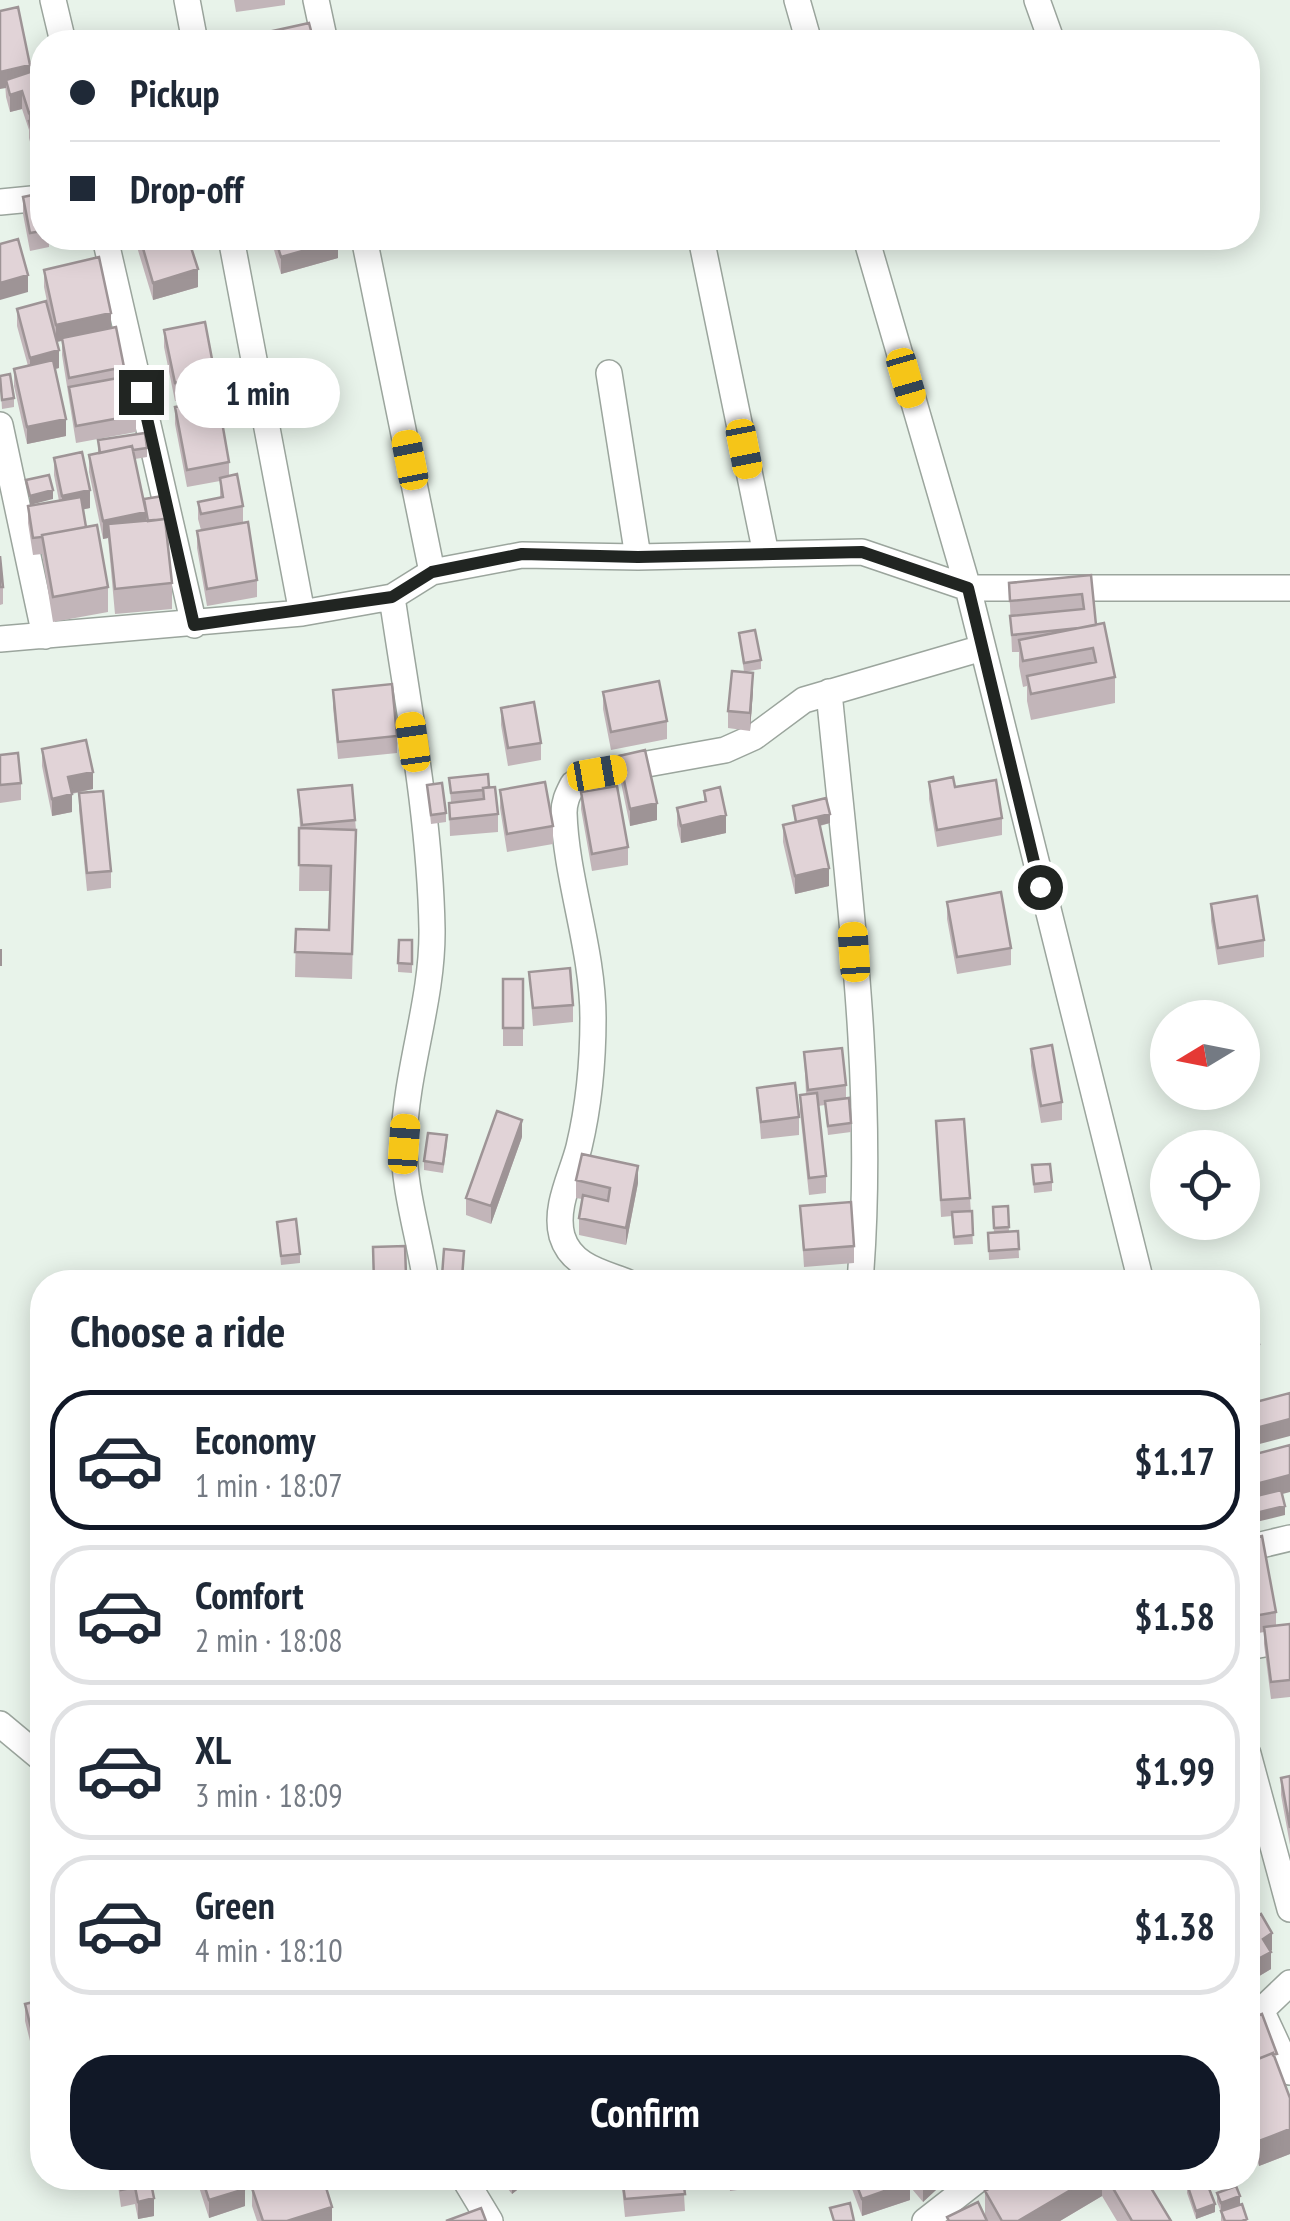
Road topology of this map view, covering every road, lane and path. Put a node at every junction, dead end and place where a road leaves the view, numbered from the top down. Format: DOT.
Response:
graph roads {
  1 [pos="53,0"];
  2 [pos="187,0"];
  3 [pos="316,0"];
  4 [pos="797,0"];
  5 [pos="1037,0"];
  6 [pos="60,30"];
  7 [pos="192,30"];
  8 [pos="322,30"];
  9 [pos="806,30"];
  10 [pos="1048,30"];
  11 [pos="30,199"];
  12 [pos="0,202"];
  13 [pos="108,250"];
  14 [pos="233,250"];
  15 [pos="366,250"];
  16 [pos="703,250"];
  17 [pos="869,250"];
  18 [pos="609,373"];
  19 [pos="0,425"];
  20 [pos="766,554"];
  21 [pos="638,557"];
  22 [pos="432,572"];
  23 [pos="968,588"];
  24 [pos="1290,588"];
  25 [pos="392,597"];
  26 [pos="302,612"];
  27 [pos="194,625"];
  28 [pos="45,636"];
  29 [pos="0,638"];
  30 [pos="982,648"];
  31 [pos="828,692"];
  32 [pos="424,1270"];
  33 [pos="598,1270"];
  34 [pos="861,1270"];
  35 [pos="1138,1270"];
  36 [pos="1290,1538"];
  37 [pos="1260,1545"];
  38 [pos="1290,1639"];
  39 [pos="1260,1645"];
  40 [pos="0,1724"];
  41 [pos="30,1749"];
  42 [pos="1260,1798"];
  43 [pos="1290,1908"];
  44 [pos="1290,1983"];
  45 [pos="1260,2012"];
  46 [pos="1260,2025"];
  47 [pos="1290,2072"];
  48 [pos="471,2190"];
  49 [pos="965,2190"];
  50 [pos="490,2221"];
  51 [pos="925,2221"];
  1 -- 6 [label="street"];
  2 -- 7 [label="street"];
  3 -- 8 [label="street"];
  4 -- 9 [label="street"];
  5 -- 10 [label="street"];
  11 -- 12 [label="street"];
  13 -- 27 [label="street"];
  14 -- 26 [label="street"];
  15 -- 22 [label="street"];
  16 -- 20 [label="street"];
  17 -- 23 [label="street"];
  18 -- 21 [label="street"];
  19 -- 28 [label="street"];
  20 -- 21 [label="street"];
  20 -- 23 [label="street"];
  21 -- 22 [label="street"];
  22 -- 25 [label="street"];
  23 -- 24 [label="street"];
  23 -- 30 [label="street"];
  25 -- 26 [label="street"];
  25 -- 32 [label="street"];
  26 -- 27 [label="street"];
  27 -- 28 [label="street"];
  28 -- 29 [label="street"];
  30 -- 31 [label="street"];
  30 -- 35 [label="street"];
  31 -- 33 [label="street"];
  31 -- 34 [label="street"];
  36 -- 37 [label="street"];
  38 -- 39 [label="street"];
  40 -- 41 [label="street"];
  42 -- 43 [label="street"];
  44 -- 45 [label="street"];
  46 -- 47 [label="street"];
  48 -- 50 [label="street"];
  49 -- 51 [label="street"];
}
